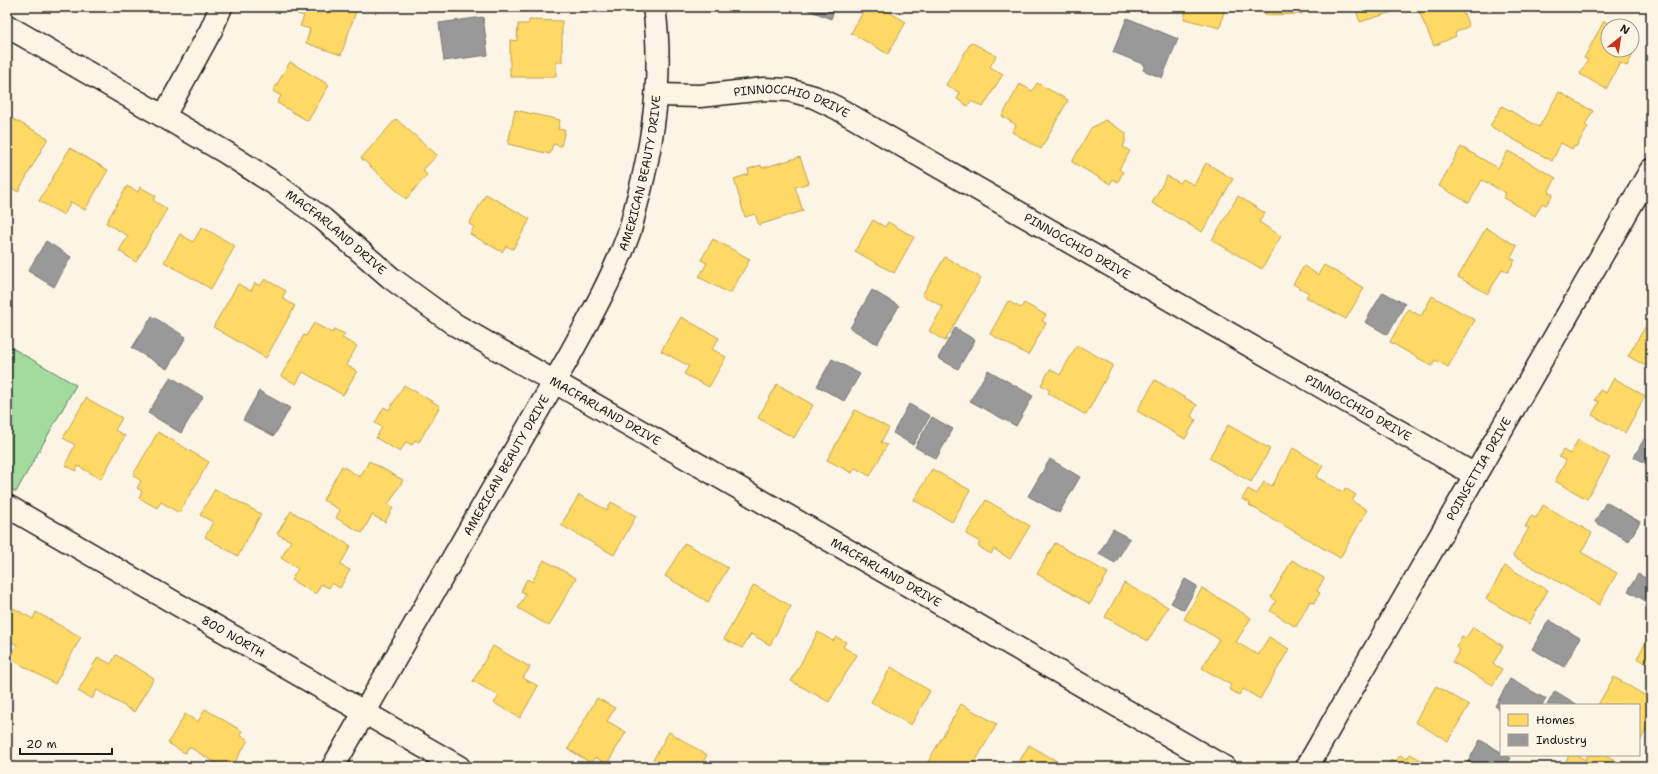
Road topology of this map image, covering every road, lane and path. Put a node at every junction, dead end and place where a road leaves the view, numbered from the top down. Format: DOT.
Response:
graph roads {
  1 [pos="221,7"];
  2 [pos="654,7"];
  3 [pos="7,26"];
  4 [pos="658,94"];
  5 [pos="164,116"];
  6 [pos="1651,170"];
  7 [pos="554,382"];
  8 [pos="1475,475"];
  9 [pos="7,506"];
  10 [pos="364,712"];
  11 [pos="333,767"];
  12 [pos="459,767"];
  13 [pos="1224,767"];
  14 [pos="1307,767"];
  1 -- 5 [label="street"];
  2 -- 4 [label="street, AMERICAN BEAUTY DRIVE"];
  3 -- 5 [label="street, MACFARLAND DRIVE"];
  4 -- 7 [label="street, AMERICAN BEAUTY DRIVE"];
  4 -- 8 [label="street, PINNOCCHIO DRIVE"];
  5 -- 7 [label="street, MACFARLAND DRIVE"];
  6 -- 8 [label="street, POINSETTIA DRIVE"];
  7 -- 10 [label="street, AMERICAN BEAUTY DRIVE"];
  7 -- 13 [label="street, MACFARLAND DRIVE"];
  8 -- 14 [label="street, POINSETTIA DRIVE"];
  9 -- 10 [label="street, 800 NORTH"];
  10 -- 11 [label="street, AMERICAN BEAUTY DRIVE"];
  10 -- 12 [label="street, 800 NORTH"];
}
